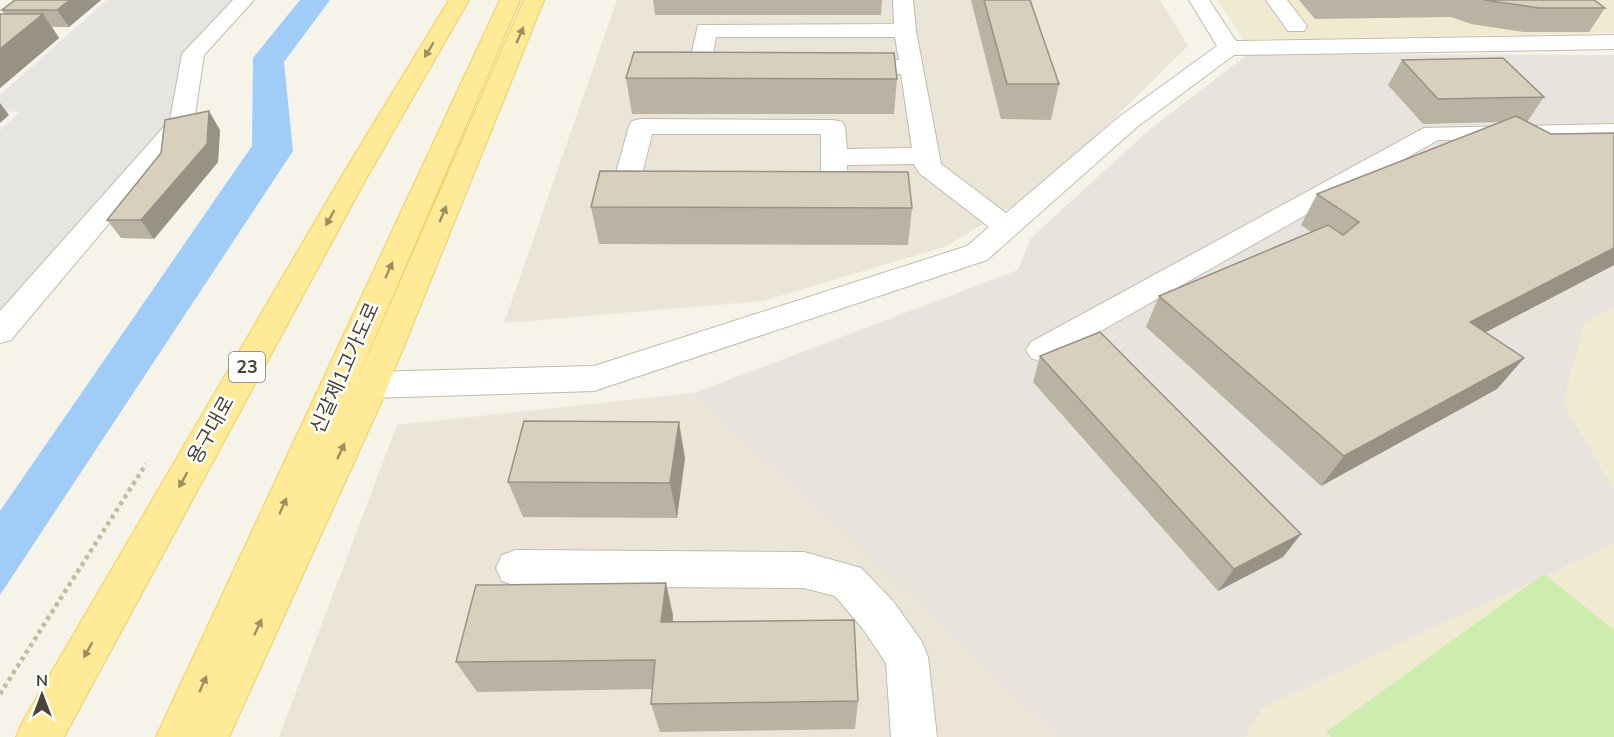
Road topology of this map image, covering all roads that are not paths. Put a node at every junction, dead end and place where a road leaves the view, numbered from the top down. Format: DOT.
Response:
graph roads {
  1 [pos="244,0"];
  2 [pos="459,0"];
  3 [pos="510,0"];
  4 [pos="534,0"];
  5 [pos="903,0"];
  6 [pos="1199,0"];
  7 [pos="1276,0"];
  8 [pos="1296,26"];
  9 [pos="905,31"];
  10 [pos="1229,48"];
  11 [pos="1610,52"];
  12 [pos="747,66"];
  13 [pos="829,66"];
  14 [pos="911,67"];
  15 [pos="1614,131"];
  16 [pos="926,156"];
  17 [pos="834,157"];
  18 [pos="671,194"];
  19 [pos="788,195"];
  20 [pos="1008,228"];
  21 [pos="0,332"];
  22 [pos="1042,350"];
  23 [pos="371,385"];
  24 [pos="516,568"];
  25 [pos="39,737"];
  26 [pos="179,737"];
  27 [pos="206,737"];
  28 [pos="914,737"];
  1 -- 21 [label="street"];
  2 -- 25 [label="main road, 용구대로 / 23, one-way"];
  26 -- 3 [label="main road, 신갈제1고가도로, one-way"];
  23 -- 4 [label="main road, one-way"];
  5 -- 9 [label="street"];
  6 -- 10 [label="street"];
  7 -- 8 [label="street"];
  9 -- 12 [label="street"];
  9 -- 14 [label="street"];
  10 -- 11 [label="street"];
  10 -- 20 [label="street"];
  13 -- 14 [label="street"];
  14 -- 16 [label="street"];
  15 -- 22 [label="street"];
  16 -- 17 [label="street"];
  16 -- 20 [label="street"];
  17 -- 18 [label="street"];
  17 -- 19 [label="street"];
  20 -- 23 [label="street"];
  27 -- 23 [label="main road, one-way"];
  24 -- 28 [label="street"];
}
